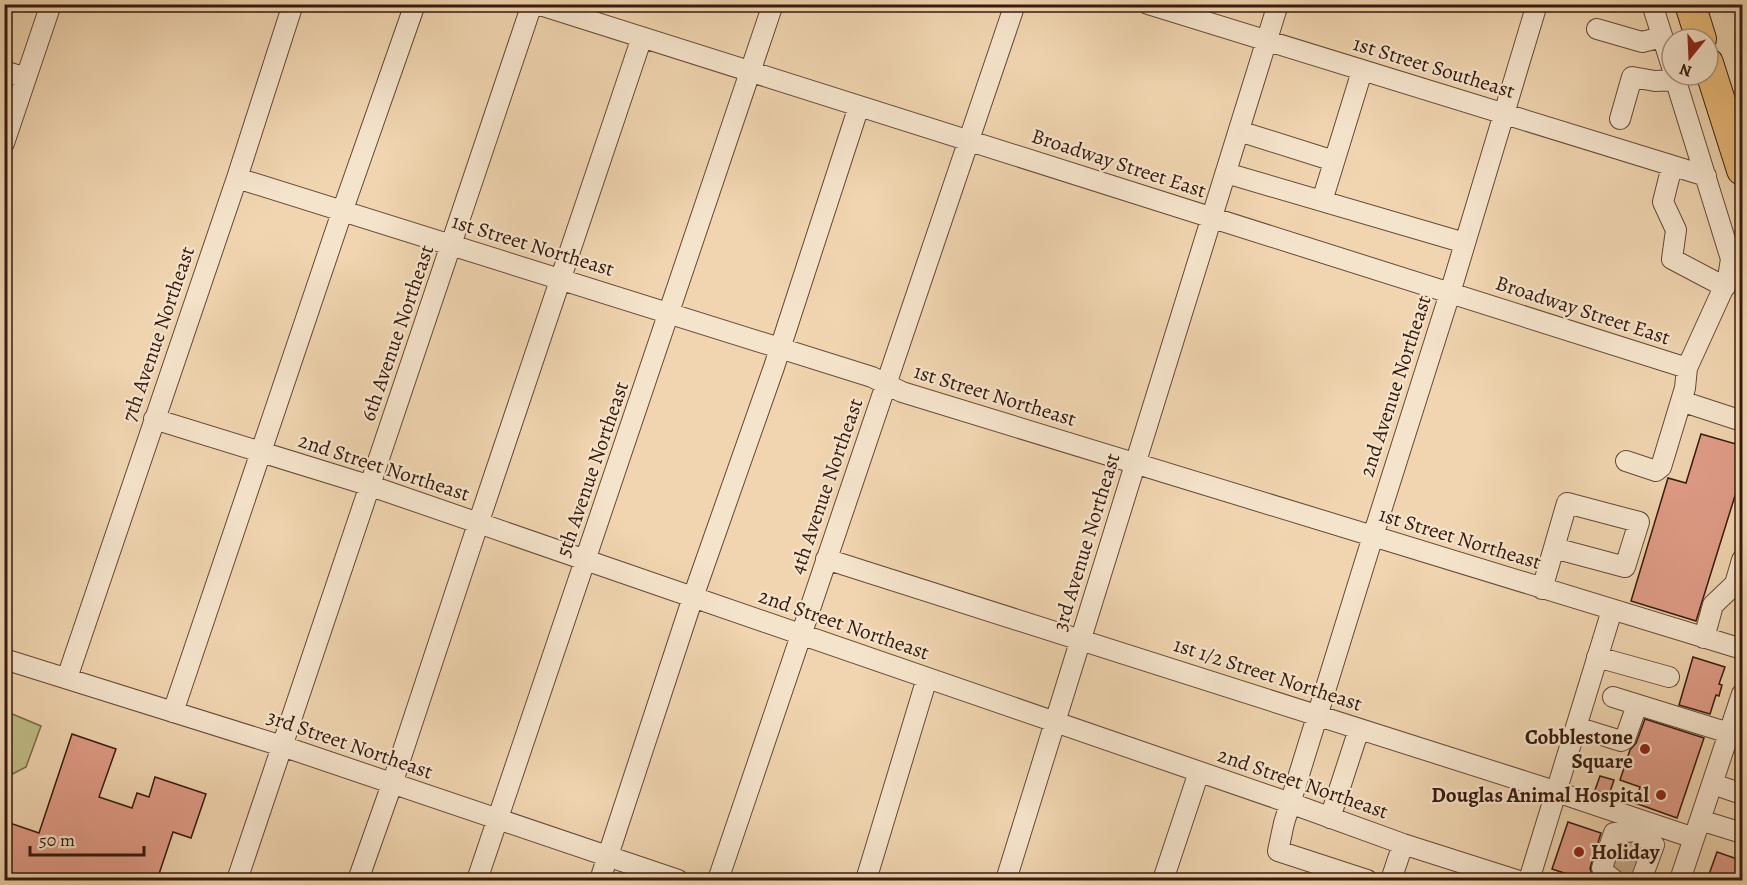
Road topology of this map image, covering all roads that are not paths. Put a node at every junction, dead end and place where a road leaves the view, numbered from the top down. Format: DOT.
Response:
graph roads {
  1 [pos="51,4"];
  2 [pos="293,4"];
  3 [pos="415,4"];
  4 [pos="532,4"];
  5 [pos="537,4"];
  6 [pos="773,4"];
  7 [pos="1015,4"];
  8 [pos="1148,4"];
  9 [pos="1278,4"];
  10 [pos="1537,4"];
  11 [pos="1652,4"];
  12 [pos="1690,4"];
  13 [pos="1697,27"];
  14 [pos="1597,29"];
  15 [pos="1660,30"];
  16 [pos="1660,37"];
  17 [pos="642,38"];
  18 [pos="1267,41"];
  19 [pos="4,71"];
  20 [pos="1362,71"];
  21 [pos="750,72"];
  22 [pos="26,78"];
  23 [pos="1660,79"];
  24 [pos="1678,87"];
  25 [pos="1716,87"];
  26 [pos="859,106"];
  27 [pos="1504,114"];
  28 [pos="1620,119"];
  29 [pos="1239,131"];
  30 [pos="969,141"];
  31 [pos="4,143"];
  32 [pos="1738,153"];
  33 [pos="1334,161"];
  34 [pos="1672,166"];
  35 [pos="1743,170"];
  36 [pos="1226,172"];
  37 [pos="1706,176"];
  38 [pos="237,178"];
  39 [pos="1322,201"];
  40 [pos="342,212"];
  41 [pos="1212,218"];
  42 [pos="1465,243"];
  43 [pos="452,245"];
  44 [pos="561,279"];
  45 [pos="1725,286"];
  46 [pos="1450,293"];
  47 [pos="670,312"];
  48 [pos="780,348"];
  49 [pos="1687,368"];
  50 [pos="886,384"];
  51 [pos="1681,402"];
  52 [pos="154,419"];
  53 [pos="1743,421"];
  54 [pos="262,453"];
  55 [pos="1626,461"];
  56 [pos="1136,464"];
  57 [pos="371,486"];
  58 [pos="478,524"];
  59 [pos="1373,536"];
  60 [pos="1554,548"];
  61 [pos="826,559"];
  62 [pos="586,560"];
  63 [pos="1743,560"];
  64 [pos="1542,589"];
  65 [pos="693,597"];
  66 [pos="1612,610"];
  67 [pos="802,634"];
  68 [pos="1704,638"];
  69 [pos="1081,640"];
  70 [pos="1743,649"];
  71 [pos="1597,657"];
  72 [pos="4,659"];
  73 [pos="1669,677"];
  74 [pos="67,678"];
  75 [pos="927,678"];
  76 [pos="1743,694"];
  77 [pos="1613,697"];
  78 [pos="1636,705"];
  79 [pos="173,712"];
  80 [pos="1318,716"];
  81 [pos="1056,723"];
  82 [pos="1576,727"];
  83 [pos="1359,729"];
  84 [pos="1729,733"];
  85 [pos="282,747"];
  86 [pos="1199,772"];
  87 [pos="392,784"];
  88 [pos="1713,784"];
  89 [pos="1556,792"];
  90 [pos="1743,794"];
  91 [pos="1290,803"];
  92 [pos="1330,818"];
  93 [pos="498,819"];
  94 [pos="1697,829"];
  95 [pos="1636,831"];
  96 [pos="1743,833"];
  97 [pos="1403,844"];
  98 [pos="608,857"];
  99 [pos="1618,879"];
  100 [pos="237,880"];
  101 [pos="358,880"];
  102 [pos="477,880"];
  103 [pos="600,880"];
  104 [pos="678,880"];
  105 [pos="718,880"];
  106 [pos="866,880"];
  107 [pos="1006,880"];
  108 [pos="1162,880"];
  109 [pos="1367,880"];
  110 [pos="1391,880"];
  111 [pos="1516,880"];
  112 [pos="1529,880"];
  113 [pos="1641,880"];
  114 [pos="1680,880"];
  1 -- 22 [label="street"];
  2 -- 38 [label="street, 7th Avenue Northeast"];
  3 -- 40 [label="street"];
  4 -- 43 [label="street, 6th Avenue Northeast"];
  5 -- 17 [label="street, Broadway Street East"];
  6 -- 21 [label="street, 5th Avenue Northeast"];
  7 -- 30 [label="street, 4th Avenue Northeast"];
  8 -- 18 [label="street, 1st Street Southeast"];
  9 -- 18 [label="street, 3rd Avenue Northeast"];
  10 -- 27 [label="street, 2nd Avenue Northeast"];
  11 -- 15 [label="street"];
  12 -- 13 [label="highway"];
  14 -- 16 [label="street"];
  17 -- 21 [label="street, Broadway Street East"];
  17 -- 44 [label="street"];
  18 -- 20 [label="street, 1st Street Southeast"];
  18 -- 29 [label="street, 3rd Avenue Northeast"];
  19 -- 22 [label="street"];
  20 -- 27 [label="street, 1st Street Southeast"];
  20 -- 33 [label="street"];
  21 -- 26 [label="street, Broadway Street East"];
  21 -- 47 [label="street, 5th Avenue Northeast"];
  22 -- 31 [label="street"];
  23 -- 28 [label="street"];
  24 -- 37 [label="street"];
  25 -- 32 [label="highway"];
  26 -- 30 [label="street, Broadway Street East"];
  26 -- 48 [label="street"];
  27 -- 34 [label="street, 1st Street Southeast"];
  27 -- 42 [label="street, 2nd Avenue Northeast"];
  29 -- 33 [label="street"];
  29 -- 36 [label="street, 3rd Avenue Northeast"];
  30 -- 41 [label="street, Broadway Street East"];
  30 -- 50 [label="street, 4th Avenue Northeast"];
  32 -- 35 [label="highway"];
  33 -- 39 [label="street"];
  34 -- 37 [label="street, 1st Street Southeast"];
  34 -- 45 [label="street"];
  36 -- 39 [label="street"];
  36 -- 41 [label="street, 3rd Avenue Northeast"];
  37 -- 45 [label="street"];
  38 -- 40 [label="street, 1st Street Northeast"];
  38 -- 52 [label="street, 7th Avenue Northeast"];
  39 -- 42 [label="street"];
  40 -- 43 [label="street, 1st Street Northeast"];
  40 -- 54 [label="street"];
  41 -- 46 [label="street, Broadway Street East"];
  41 -- 56 [label="street, 3rd Avenue Northeast"];
  42 -- 46 [label="street, 2nd Avenue Northeast"];
  43 -- 44 [label="street, 1st Street Northeast"];
  43 -- 57 [label="street, 6th Avenue Northeast"];
  44 -- 47 [label="street, 1st Street Northeast"];
  44 -- 58 [label="street"];
  45 -- 49 [label="street"];
  46 -- 49 [label="street, Broadway Street East"];
  46 -- 59 [label="street, 2nd Avenue Northeast"];
  47 -- 48 [label="street, 1st Street Northeast"];
  47 -- 62 [label="street, 5th Avenue Northeast"];
  48 -- 50 [label="street, 1st Street Northeast"];
  48 -- 65 [label="street"];
  49 -- 51 [label="street"];
  50 -- 56 [label="street, 1st Street Northeast"];
  50 -- 61 [label="street, 4th Avenue Northeast"];
  51 -- 53 [label="street"];
  51 -- 55 [label="street"];
  52 -- 54 [label="street, 2nd Street Northeast"];
  52 -- 74 [label="street, 7th Avenue Northeast"];
  54 -- 57 [label="street, 2nd Street Northeast"];
  54 -- 79 [label="street"];
  56 -- 59 [label="street, 1st Street Northeast"];
  56 -- 69 [label="street, 3rd Avenue Northeast"];
  57 -- 58 [label="street, 2nd Street Northeast"];
  57 -- 85 [label="street, 6th Avenue Northeast"];
  58 -- 62 [label="street, 2nd Street Northeast"];
  58 -- 87 [label="street"];
  59 -- 64 [label="street, 1st Street Northeast"];
  59 -- 80 [label="street, 2nd Avenue Northeast"];
  60 -- 64 [label="street"];
  61 -- 67 [label="street, 4th Avenue Northeast"];
  61 -- 69 [label="street, 1st 1/2 Street Northeast"];
  62 -- 65 [label="street, 2nd Street Northeast"];
  62 -- 93 [label="street, 5th Avenue Northeast"];
  63 -- 68 [label="street"];
  64 -- 66 [label="street, 1st Street Northeast"];
  65 -- 67 [label="street, 2nd Street Northeast"];
  65 -- 98 [label="street"];
  66 -- 68 [label="street, 1st Street Northeast"];
  66 -- 71 [label="street"];
  67 -- 75 [label="street, 2nd Street Northeast"];
  67 -- 105 [label="street, 4th Avenue Northeast"];
  68 -- 70 [label="street, 1st Street Northeast"];
  69 -- 80 [label="street, 1st 1/2 Street Northeast"];
  69 -- 81 [label="street, 3rd Avenue Northeast"];
  71 -- 73 [label="street"];
  71 -- 82 [label="street"];
  72 -- 74 [label="street, 3rd Street Northeast"];
  74 -- 79 [label="street, 3rd Street Northeast"];
  75 -- 81 [label="street, 2nd Street Northeast"];
  75 -- 106 [label="street"];
  76 -- 84 [label="street"];
  77 -- 78 [label="street"];
  78 -- 82 [label="street"];
  78 -- 84 [label="street"];
  79 -- 85 [label="street, 3rd Street Northeast"];
  80 -- 83 [label="street, 1st 1/2 Street Northeast"];
  80 -- 91 [label="street, 2nd Avenue Northeast"];
  81 -- 86 [label="street, 2nd Street Northeast"];
  81 -- 107 [label="street, 3rd Avenue Northeast"];
  82 -- 89 [label="street"];
  83 -- 89 [label="street, 1st 1/2 Street Northeast"];
  83 -- 92 [label="street"];
  84 -- 88 [label="street"];
  85 -- 87 [label="street, 3rd Street Northeast"];
  85 -- 100 [label="street, 6th Avenue Northeast"];
  86 -- 91 [label="street, 2nd Street Northeast"];
  86 -- 108 [label="street"];
  87 -- 93 [label="street, 3rd Street Northeast"];
  87 -- 101 [label="street"];
  88 -- 90 [label="street"];
  88 -- 94 [label="street"];
  89 -- 95 [label="street, 1st 1/2 Street Northeast"];
  89 -- 112 [label="street"];
  91 -- 92 [label="street, 2nd Street Northeast"];
  91 -- 109 [label="street, 2nd Avenue Northeast"];
  92 -- 97 [label="street, 2nd Street Northeast"];
  93 -- 98 [label="street, 3rd Street Northeast"];
  93 -- 102 [label="street, 5th Avenue Northeast"];
  94 -- 95 [label="street, 1st 1/2 Street Northeast"];
  94 -- 96 [label="street, 1st 1/2 Street Northeast"];
  94 -- 114 [label="street"];
  95 -- 99 [label="street"];
  95 -- 113 [label="street"];
  97 -- 110 [label="street"];
  97 -- 111 [label="street, 2nd Street Northeast"];
  98 -- 103 [label="street"];
  98 -- 104 [label="street, 3rd Street Northeast"];
}
